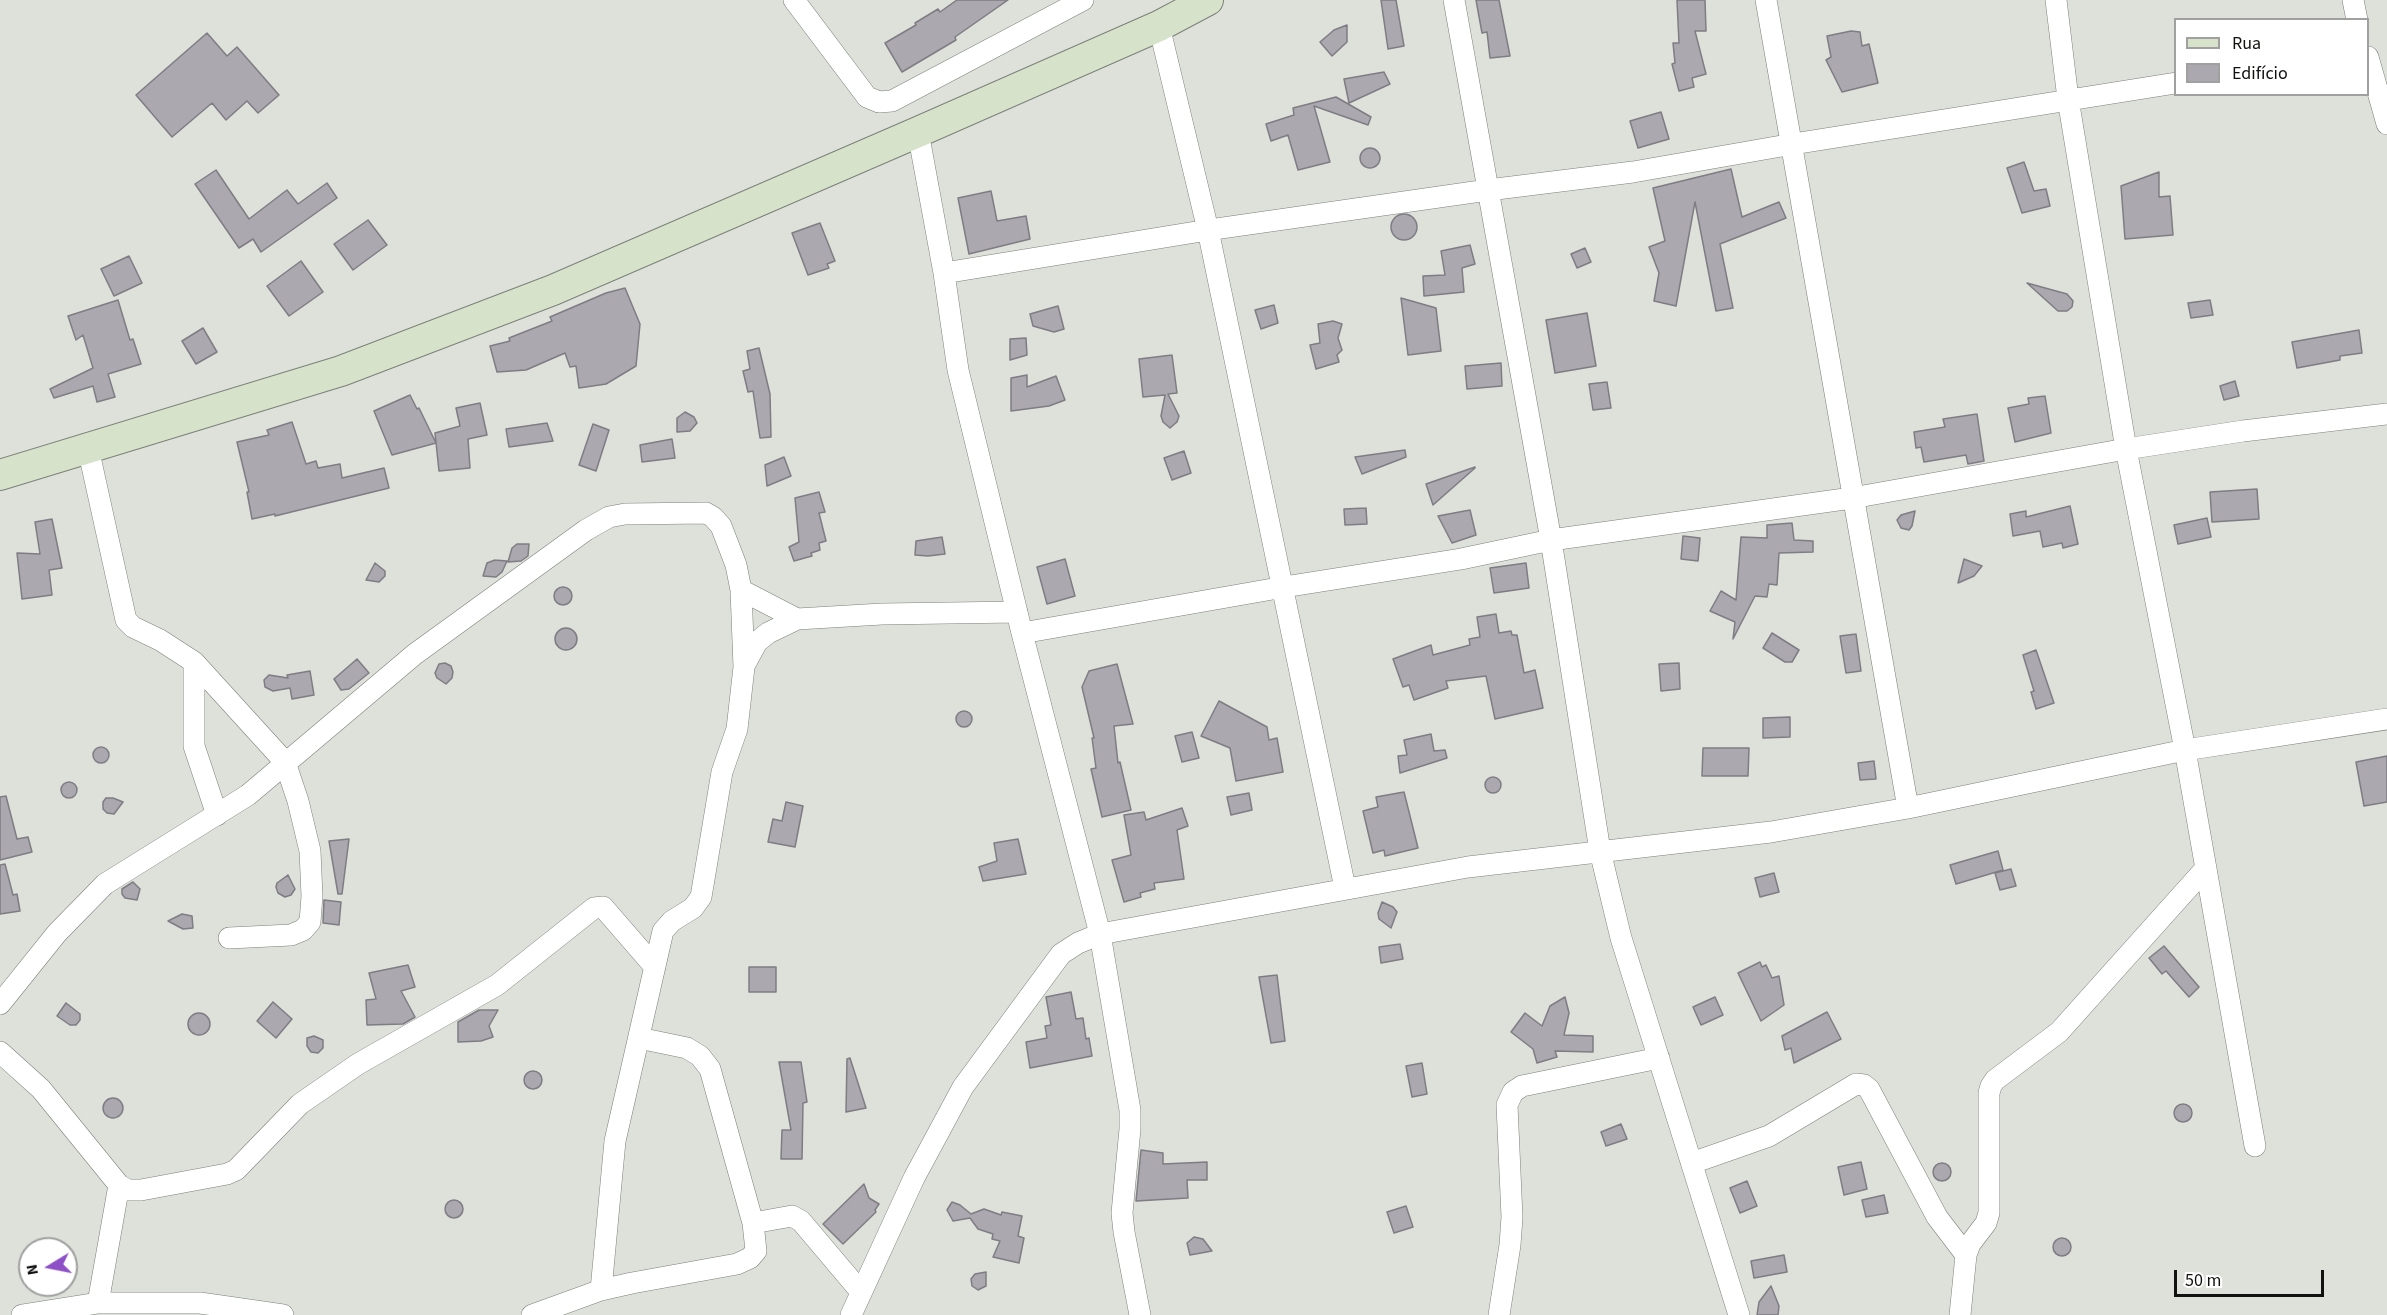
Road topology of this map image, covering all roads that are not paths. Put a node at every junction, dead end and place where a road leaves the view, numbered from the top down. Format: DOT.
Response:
graph roads {
  1 [pos="794,0"];
  2 [pos="1083,0"];
  3 [pos="1208,0"];
  4 [pos="1454,0"];
  5 [pos="1766,0"];
  6 [pos="2056,0"];
  7 [pos="2353,0"];
  8 [pos="2357,18"];
  9 [pos="1159,26"];
  10 [pos="2387,51"];
  11 [pos="2369,55"];
  12 [pos="2369,62"];
  13 [pos="2174,83"];
  14 [pos="2068,99"];
  15 [pos="2387,124"];
  16 [pos="918,132"];
  17 [pos="1793,144"];
  18 [pos="1488,190"];
  19 [pos="1209,230"];
  20 [pos="944,273"];
  21 [pos="2387,414"];
  22 [pos="88,448"];
  23 [pos="2126,450"];
  24 [pos="0,476"];
  25 [pos="1852,498"];
  26 [pos="1551,540"];
  27 [pos="1284,587"];
  28 [pos="741,590"];
  29 [pos="1017,612"];
  30 [pos="797,619"];
  31 [pos="1022,633"];
  32 [pos="194,662"];
  33 [pos="744,667"];
  34 [pos="2387,719"];
  35 [pos="2185,750"];
  36 [pos="285,762"];
  37 [pos="1908,808"];
  38 [pos="217,815"];
  39 [pos="1600,851"];
  40 [pos="2206,868"];
  41 [pos="1345,888"];
  42 [pos="1100,934"];
  43 [pos="229,939"];
  44 [pos="655,967"];
  45 [pos="0,1004"];
  46 [pos="639,1038"];
  47 [pos="0,1052"];
  48 [pos="1659,1058"];
  49 [pos="2255,1146"];
  50 [pos="1692,1163"];
  51 [pos="119,1185"];
  52 [pos="753,1223"];
  53 [pos="1966,1254"];
  54 [pos="602,1290"];
  55 [pos="861,1292"];
  56 [pos="98,1303"];
  57 [pos="556,1310"];
  58 [pos="22,1315"];
  59 [pos="283,1315"];
  60 [pos="532,1315"];
  61 [pos="851,1315"];
  62 [pos="1140,1315"];
  63 [pos="1499,1315"];
  64 [pos="1739,1315"];
  65 [pos="1960,1315"];
  1 -- 2 [label="street"];
  3 -- 9 [label="main road"];
  4 -- 18 [label="street"];
  5 -- 17 [label="street"];
  6 -- 14 [label="street"];
  7 -- 8 [label="street"];
  9 -- 16 [label="main road"];
  9 -- 19 [label="street"];
  10 -- 11 [label="street"];
  12 -- 15 [label="street"];
  13 -- 14 [label="street"];
  14 -- 17 [label="street"];
  14 -- 23 [label="street"];
  16 -- 20 [label="street"];
  16 -- 22 [label="main road"];
  17 -- 18 [label="street"];
  17 -- 25 [label="street"];
  18 -- 19 [label="street"];
  18 -- 26 [label="street"];
  19 -- 20 [label="street"];
  19 -- 27 [label="street"];
  20 -- 29 [label="street"];
  21 -- 23 [label="street"];
  22 -- 24 [label="main road"];
  22 -- 32 [label="street"];
  23 -- 25 [label="street"];
  23 -- 35 [label="street"];
  25 -- 26 [label="street"];
  25 -- 37 [label="street"];
  26 -- 27 [label="street"];
  26 -- 39 [label="street"];
  27 -- 31 [label="street"];
  27 -- 41 [label="street"];
  28 -- 30 [label="street"];
  28 -- 33 [label="street"];
  28 -- 36 [label="street"];
  29 -- 30 [label="street"];
  29 -- 31 [label="street"];
  30 -- 33 [label="street"];
  31 -- 42 [label="street"];
  32 -- 36 [label="street"];
  32 -- 38 [label="street"];
  33 -- 44 [label="street"];
  34 -- 35 [label="street"];
  35 -- 37 [label="street"];
  35 -- 40 [label="street"];
  36 -- 38 [label="street"];
  36 -- 43 [label="street"];
  37 -- 39 [label="street"];
  38 -- 45 [label="street"];
  39 -- 41 [label="street"];
  39 -- 48 [label="street"];
  40 -- 49 [label="street"];
  40 -- 53 [label="street"];
  41 -- 42 [label="street"];
  42 -- 55 [label="street"];
  42 -- 62 [label="street"];
  44 -- 46 [label="street"];
  44 -- 51 [label="street"];
  46 -- 52 [label="street"];
  46 -- 54 [label="street"];
  47 -- 51 [label="street"];
  48 -- 50 [label="street"];
  48 -- 63 [label="street"];
  50 -- 53 [label="street"];
  50 -- 64 [label="street"];
  51 -- 56 [label="street"];
  52 -- 54 [label="street"];
  52 -- 55 [label="street"];
  53 -- 65 [label="street"];
  54 -- 57 [label="street"];
  55 -- 61 [label="street"];
  56 -- 58 [label="street"];
  56 -- 59 [label="street"];
  57 -- 60 [label="street"];
}
